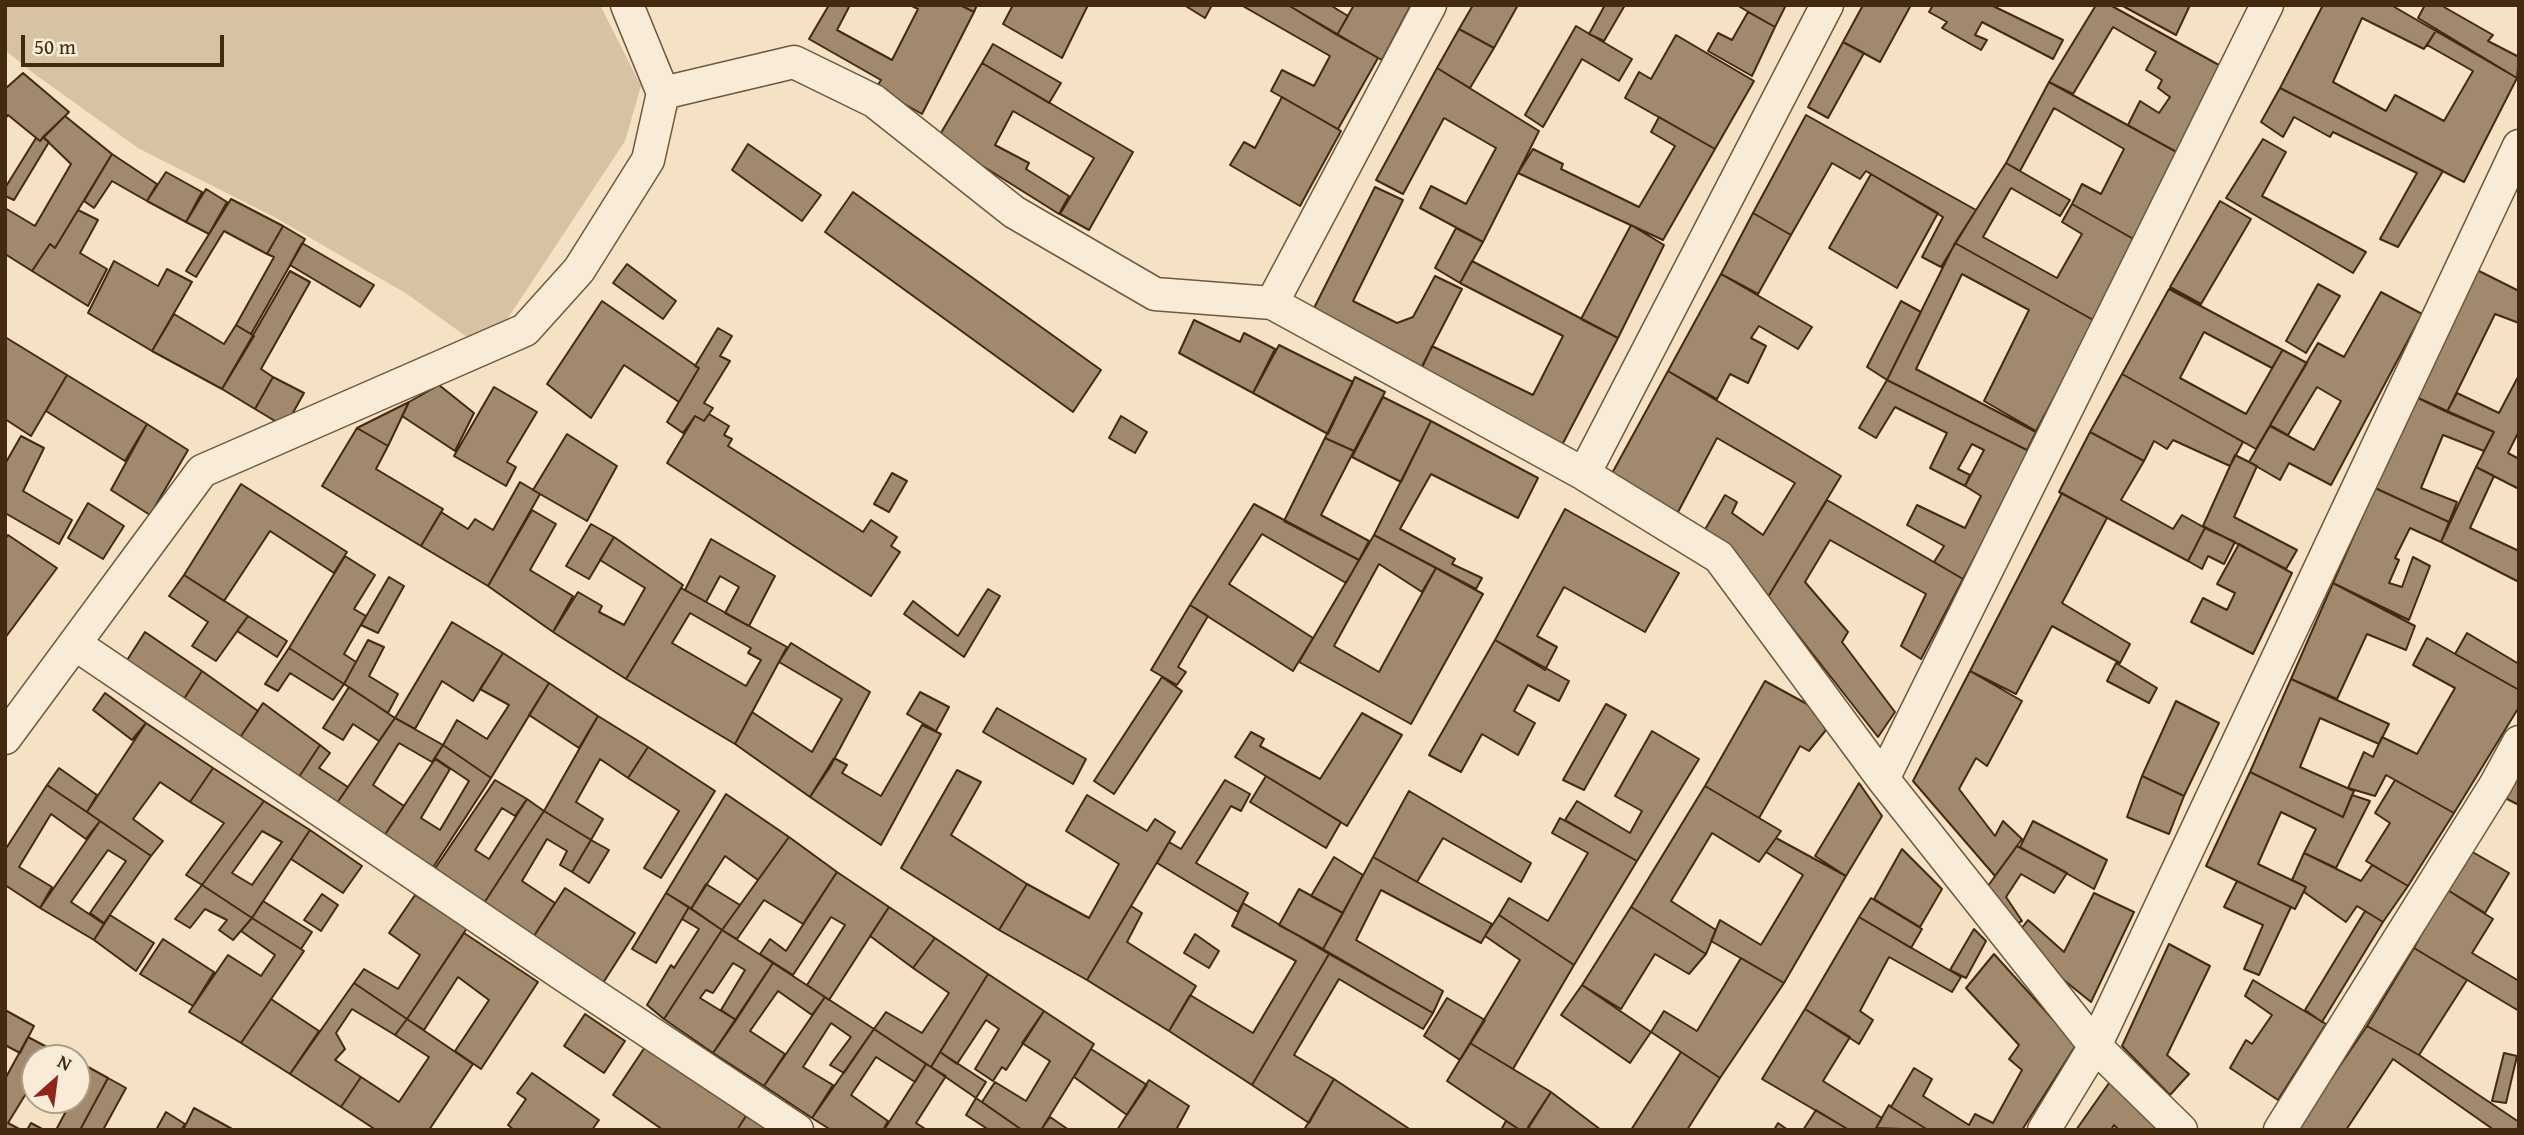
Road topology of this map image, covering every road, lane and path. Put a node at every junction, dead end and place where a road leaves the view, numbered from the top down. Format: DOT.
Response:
graph roads {
  1 [pos="627,5"];
  2 [pos="1430,5"];
  3 [pos="1827,5"];
  4 [pos="2267,5"];
  5 [pos="663,93"];
  6 [pos="2519,146"];
  7 [pos="1272,303"];
  8 [pos="1584,474"];
  9 [pos="75,644"];
  10 [pos="5,738"];
  11 [pos="2519,743"];
  12 [pos="1883,779"];
  13 [pos="2095,1046"];
  14 [pos="797,1130"];
  15 [pos="2044,1130"];
  16 [pos="2181,1130"];
  17 [pos="2280,1130"];
  1 -- 5 [label="street"];
  2 -- 7 [label="street"];
  3 -- 8 [label="street"];
  4 -- 12 [label="street"];
  5 -- 7 [label="street"];
  5 -- 9 [label="street"];
  6 -- 13 [label="street"];
  7 -- 8 [label="street"];
  8 -- 12 [label="street"];
  9 -- 10 [label="street"];
  9 -- 14 [label="street"];
  11 -- 17 [label="street"];
  12 -- 13 [label="street"];
  13 -- 15 [label="street"];
  13 -- 16 [label="street"];
}
